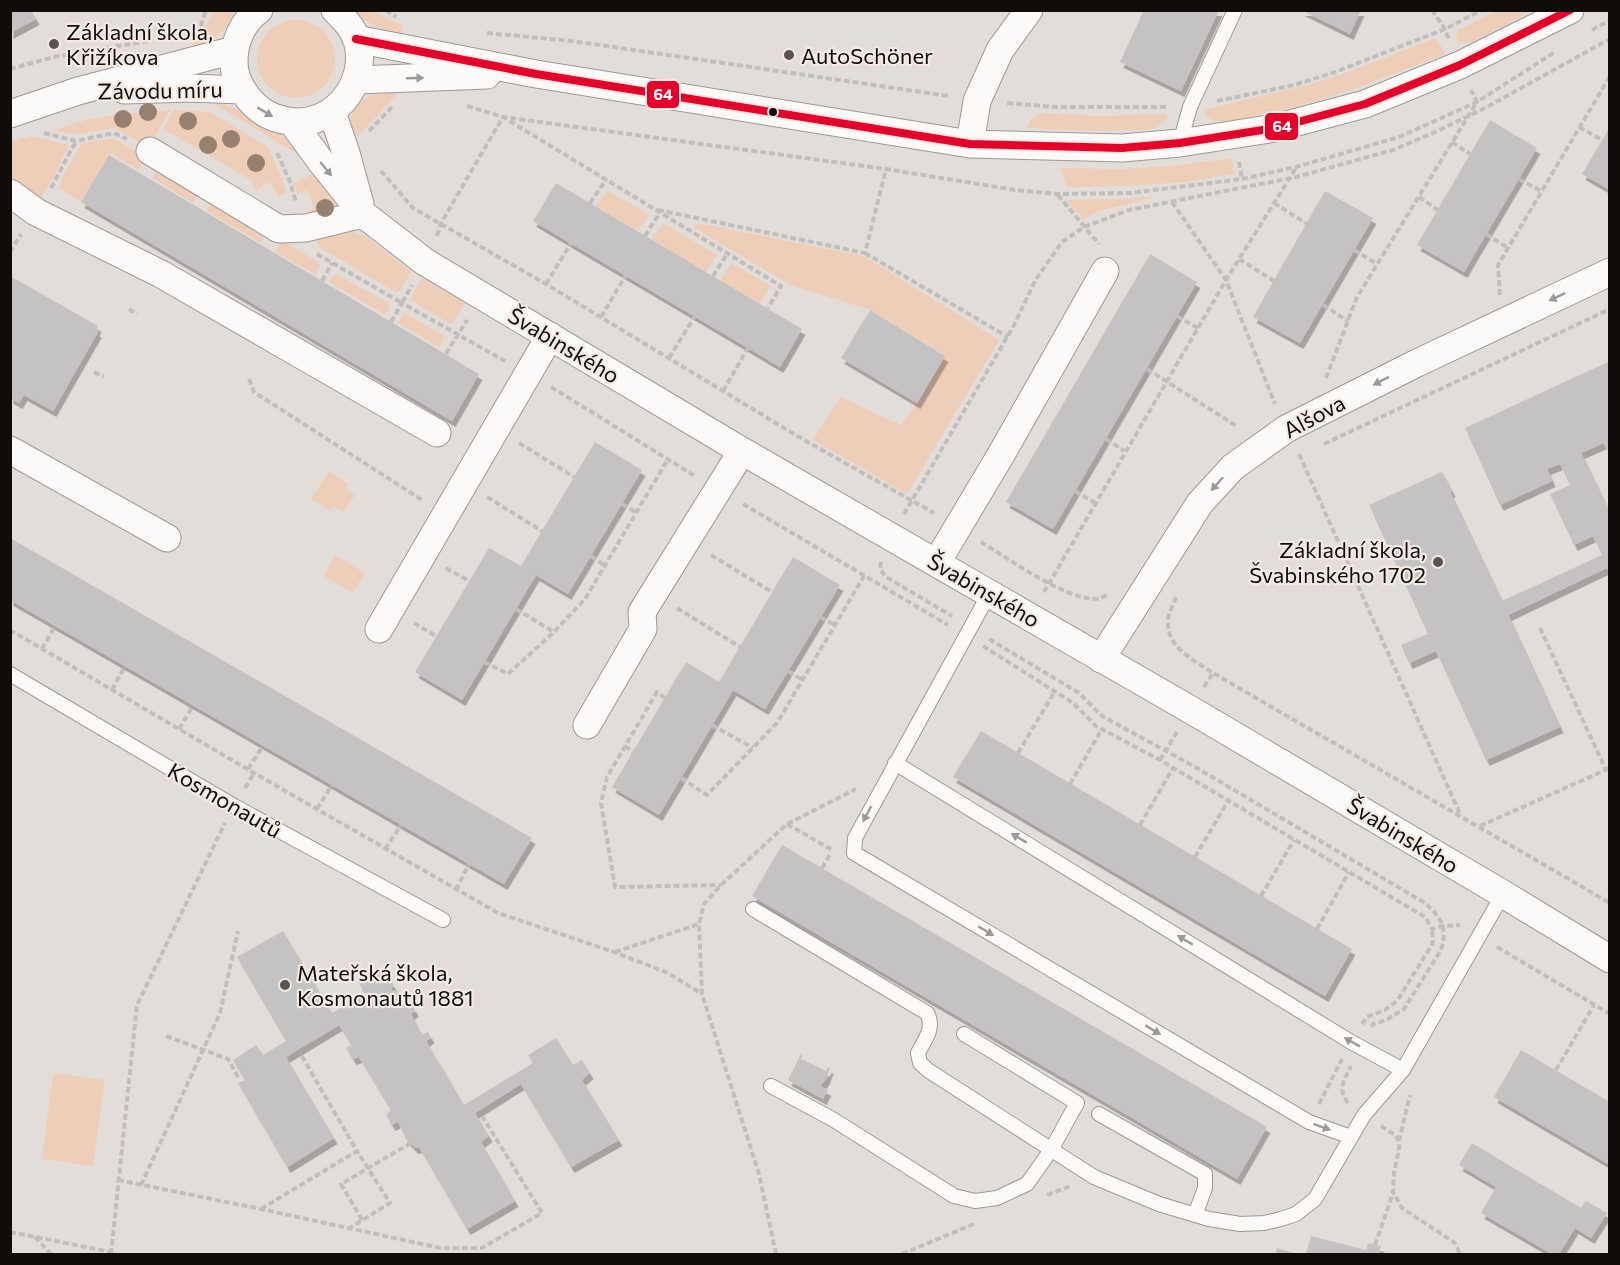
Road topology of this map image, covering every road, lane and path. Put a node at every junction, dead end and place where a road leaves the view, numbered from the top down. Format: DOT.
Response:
graph roads {
  1 [pos="206,10"];
  2 [pos="335,10"];
  3 [pos="386,10"];
  4 [pos="1029,10"];
  5 [pos="1235,10"];
  6 [pos="1432,10"];
  7 [pos="1482,10"];
  8 [pos="1570,10"];
  9 [pos="255,12"];
  10 [pos="1610,20"];
  11 [pos="403,21"];
  12 [pos="1445,29"];
  13 [pos="191,31"];
  14 [pos="1590,31"];
  15 [pos="480,33"];
  16 [pos="356,39"];
  17 [pos="155,40"];
  18 [pos="1561,48"];
  19 [pos="234,50"];
  20 [pos="10,69"];
  21 [pos="536,74"];
  22 [pos="1610,76"];
  23 [pos="357,80"];
  24 [pos="241,90"];
  25 [pos="78,91"];
  26 [pos="977,101"];
  27 [pos="1477,102"];
  28 [pos="396,103"];
  29 [pos="466,105"];
  30 [pos="1190,107"];
  31 [pos="332,112"];
  32 [pos="10,114"];
  33 [pos="503,117"];
  34 [pos="292,122"];
  35 [pos="1579,127"];
  36 [pos="42,132"];
  37 [pos="364,136"];
  38 [pos="1602,140"];
  39 [pos="76,141"];
  40 [pos="1452,142"];
  41 [pos="1180,143"];
  42 [pos="970,144"];
  43 [pos="141,146"];
  44 [pos="1470,154"];
  45 [pos="375,164"];
  46 [pos="1296,167"];
  47 [pos="886,169"];
  48 [pos="57,177"];
  49 [pos="1519,179"];
  50 [pos="606,180"];
  51 [pos="1541,192"];
  52 [pos="10,193"];
  53 [pos="1057,194"];
  54 [pos="1419,197"];
  55 [pos="1172,202"];
  56 [pos="590,203"];
  57 [pos="1274,203"];
  58 [pos="654,210"];
  59 [pos="1438,210"];
  60 [pos="659,213"];
  61 [pos="363,214"];
  62 [pos="441,223"];
  63 [pos="1307,224"];
  64 [pos="1486,234"];
  65 [pos="645,236"];
  66 [pos="571,243"];
  67 [pos="1508,248"];
  68 [pos="1354,250"];
  69 [pos="315,253"];
  70 [pos="866,253"];
  71 [pos="727,254"];
  72 [pos="1239,259"];
  73 [pos="332,263"];
  74 [pos="1377,264"];
  75 [pos="1105,271"];
  76 [pos="1610,272"];
  77 [pos="626,275"];
  78 [pos="417,276"];
  79 [pos="714,276"];
  80 [pos="1226,280"];
  81 [pos="322,281"];
  82 [pos="1274,281"];
  83 [pos="546,284"];
  84 [pos="482,296"];
  85 [pos="1501,302"];
  86 [pos="402,303"];
  87 [pos="1323,305"];
  88 [pos="768,308"];
  89 [pos="129,309"];
  90 [pos="1610,309"];
  91 [pos="137,314"];
  92 [pos="695,316"];
  93 [pos="1177,316"];
  94 [pos="601,317"];
  95 [pos="1348,321"];
  96 [pos="391,322"];
  97 [pos="1197,328"];
  98 [pos="458,335"];
  99 [pos="550,336"];
  100 [pos="1008,337"];
  101 [pos="748,348"];
  102 [pos="446,354"];
  103 [pos="669,358"];
  104 [pos="1147,369"];
  105 [pos="94,372"];
  106 [pos="528,373"];
  107 [pos="104,378"];
  108 [pos="249,379"];
  109 [pos="1166,382"];
  110 [pos="1323,384"];
  111 [pos="723,391"];
  112 [pos="1238,427"];
  113 [pos="496,428"];
  114 [pos="1286,429"];
  115 [pos="437,434"];
  116 [pos="1106,439"];
  117 [pos="1320,446"];
  118 [pos="10,450"];
  119 [pos="742,450"];
  120 [pos="1124,451"];
  121 [pos="1310,451"];
  122 [pos="1299,456"];
  123 [pos="668,459"];
  124 [pos="574,477"];
  125 [pos="464,483"];
  126 [pos="718,490"];
  127 [pos="1075,491"];
  128 [pos="1095,503"];
  129 [pos="622,504"];
  130 [pos="637,513"];
  131 [pos="446,515"];
  132 [pos="958,528"];
  133 [pos="542,531"];
  134 [pos="167,538"];
  135 [pos="687,540"];
  136 [pos="591,556"];
  137 [pos="937,562"];
  138 [pos="605,566"];
  139 [pos="864,576"];
  140 [pos="772,592"];
  141 [pos="653,593"];
  142 [pos="989,594"];
  143 [pos="1176,597"];
  144 [pos="516,609"];
  145 [pos="820,616"];
  146 [pos="834,625"];
  147 [pos="55,626"];
  148 [pos="1540,628"];
  149 [pos="379,629"];
  150 [pos="10,630"];
  151 [pos="554,632"];
  152 [pos="966,636"];
  153 [pos="740,647"];
  154 [pos="42,649"];
  155 [pos="1101,659"];
  156 [pos="484,662"];
  157 [pos="125,666"];
  158 [pos="788,671"];
  159 [pos="10,674"];
  160 [pos="803,680"];
  161 [pos="112,690"];
  162 [pos="1055,692"];
  163 [pos="665,698"];
  164 [pos="193,706"];
  165 [pos="587,725"];
  166 [pos="712,725"];
  167 [pos="179,729"];
  168 [pos="1102,729"];
  169 [pos="263,746"];
  170 [pos="625,746"];
  171 [pos="753,748"];
  172 [pos="633,752"];
  173 [pos="1018,753"];
  174 [pos="896,763"];
  175 [pos="1173,768"];
  176 [pos="248,769"];
  177 [pos="1608,769"];
  178 [pos="254,773"];
  179 [pos="681,778"];
  180 [pos="1070,783"];
  181 [pos="332,785"];
  182 [pos="858,788"];
  183 [pos="1228,801"];
  184 [pos="234,806"];
  185 [pos="317,809"];
  186 [pos="1460,815"];
  187 [pos="401,825"];
  188 [pos="1140,825"];
  189 [pos="1479,826"];
  190 [pos="1294,840"];
  191 [pos="385,849"];
  192 [pos="1195,857"];
  193 [pos="469,864"];
  194 [pos="1348,872"];
  195 [pos="721,885"];
  196 [pos="456,890"];
  197 [pos="1503,894"];
  198 [pos="1261,896"];
  199 [pos="1610,903"];
  200 [pos="753,909"];
  201 [pos="443,920"];
  202 [pos="699,924"];
  203 [pos="1317,929"];
  204 [pos="1432,929"];
  205 [pos="238,931"];
  206 [pos="1480,936"];
  207 [pos="614,952"];
  208 [pos="1610,959"];
  209 [pos="702,994"];
  210 [pos="1594,1005"];
  211 [pos="1610,1014"];
  212 [pos="964,1034"];
  213 [pos="166,1036"];
  214 [pos="1351,1042"];
  215 [pos="203,1050"];
  216 [pos="300,1053"];
  217 [pos="1403,1070"];
  218 [pos="1556,1070"];
  219 [pos="239,1078"];
  220 [pos="771,1086"];
  221 [pos="1412,1088"];
  222 [pos="1099,1114"];
  223 [pos="1365,1115"];
  224 [pos="482,1116"];
  225 [pos="1309,1122"];
  226 [pos="1351,1137"];
  227 [pos="1399,1141"];
  228 [pos="411,1143"];
  229 [pos="1051,1150"];
  230 [pos="357,1151"];
  231 [pos="367,1168"];
  232 [pos="118,1180"];
  233 [pos="141,1185"];
  234 [pos="1393,1192"];
  235 [pos="261,1209"];
  236 [pos="1195,1215"];
  237 [pos="362,1220"];
  238 [pos="348,1228"];
  239 [pos="10,1232"];
  240 [pos="34,1237"];
  241 [pos="1376,1245"];
  242 [pos="111,1253"];
  243 [pos="51,1254"];
  244 [pos="776,1254"];
  245 [pos="1460,1254"];
  1 -- 13 [label="path"];
  2 -- 16 [label="street"];
  3 -- 11 [label="path"];
  4 -- 26 [label="street"];
  5 -- 30 [label="lane"];
  6 -- 12 [label="path"];
  7 -- 12 [label="path"];
  8 -- 41 [label="street"];
  9 -- 19 [label="street"];
  10 -- 14 [label="path"];
  12 -- 30 [label="path"];
  15 -- 26 [label="path"];
  16 -- 21 [label="street"];
  16 -- 23 [label="street"];
  17 -- 20 [label="path"];
  18 -- 27 [label="path"];
  19 -- 24 [label="street"];
  19 -- 25 [label="street, Závodu míru"];
  23 -- 21 [label="street, one-way"];
  21 -- 42 [label="street"];
  22 -- 35 [label="path"];
  23 -- 31 [label="street"];
  24 -- 25 [label="street, Závodu míru"];
  24 -- 34 [label="street, one-way"];
  25 -- 32 [label="street, Závodu míru"];
  26 -- 30 [label="path"];
  26 -- 42 [label="street"];
  27 -- 40 [label="path"];
  27 -- 46 [label="path"];
  28 -- 37 [label="path"];
  29 -- 33 [label="path"];
  30 -- 41 [label="lane"];
  31 -- 34 [label="street"];
  31 -- 61 [label="street"];
  33 -- 47 [label="path"];
  33 -- 50 [label="path"];
  33 -- 62 [label="path"];
  34 -- 61 [label="street, Švabinského, one-way"];
  35 -- 38 [label="path"];
  35 -- 51 [label="path"];
  36 -- 39 [label="path"];
  39 -- 43 [label="path"];
  39 -- 48 [label="path"];
  40 -- 44 [label="path"];
  40 -- 54 [label="path"];
  41 -- 42 [label="street"];
  43 -- 61 [label="street"];
  45 -- 62 [label="path"];
  46 -- 53 [label="path"];
  46 -- 57 [label="path"];
  47 -- 53 [label="path"];
  47 -- 70 [label="path"];
  49 -- 51 [label="path"];
  50 -- 56 [label="path"];
  50 -- 58 [label="path"];
  51 -- 67 [label="path"];
  52 -- 115 [label="street"];
  53 -- 75 [label="path"];
  54 -- 59 [label="path"];
  54 -- 74 [label="path"];
  55 -- 80 [label="path"];
  57 -- 63 [label="path"];
  57 -- 72 [label="path"];
  58 -- 60 [label="path"];
  58 -- 70 [label="path"];
  60 -- 65 [label="path"];
  60 -- 71 [label="path"];
  61 -- 84 [label="street, Švabinského"];
  62 -- 83 [label="path"];
  64 -- 67 [label="path"];
  66 -- 83 [label="path"];
  67 -- 85 [label="path"];
  68 -- 74 [label="path"];
  69 -- 73 [label="path"];
  70 -- 100 [label="path"];
  71 -- 79 [label="path"];
  71 -- 88 [label="path"];
  72 -- 80 [label="path"];
  72 -- 82 [label="path"];
  73 -- 81 [label="path"];
  73 -- 86 [label="path"];
  74 -- 95 [label="path"];
  75 -- 132 [label="street"];
  76 -- 114 [label="street, Alšova, one-way"];
  77 -- 94 [label="path"];
  78 -- 86 [label="path"];
  80 -- 97 [label="path"];
  80 -- 114 [label="path"];
  83 -- 94 [label="path"];
  84 -- 98 [label="path"];
  84 -- 99 [label="street, Švabinského"];
  86 -- 96 [label="path"];
  86 -- 98 [label="path"];
  87 -- 95 [label="path"];
  89 -- 91 [label="path"];
  90 -- 117 [label="path"];
  92 -- 103 [label="path"];
  93 -- 97 [label="path"];
  94 -- 103 [label="path"];
  95 -- 110 [label="path"];
  97 -- 109 [label="path"];
  98 -- 102 [label="path"];
  98 -- 106 [label="path"];
  99 -- 106 [label="street"];
  99 -- 119 [label="street, Švabinského"];
  101 -- 111 [label="path"];
  103 -- 111 [label="path"];
  104 -- 109 [label="path"];
  105 -- 107 [label="path"];
  106 -- 113 [label="street"];
  106 -- 123 [label="path"];
  108 -- 131 [label="path"];
  109 -- 112 [label="path"];
  109 -- 120 [label="path"];
  111 -- 132 [label="path"];
  113 -- 124 [label="path"];
  113 -- 125 [label="street"];
  114 -- 122 [label="path"];
  114 -- 155 [label="street, Alšova, one-way"];
  116 -- 120 [label="path"];
  118 -- 134 [label="street"];
  119 -- 126 [label="street"];
  119 -- 137 [label="street, Švabinského"];
  120 -- 128 [label="path"];
  121 -- 122 [label="path"];
  122 -- 186 [label="path"];
  123 -- 126 [label="path"];
  123 -- 130 [label="path"];
  125 -- 131 [label="street"];
  125 -- 133 [label="path"];
  126 -- 135 [label="street"];
  126 -- 139 [label="path"];
  127 -- 128 [label="path"];
  128 -- 132 [label="path"];
  129 -- 130 [label="path"];
  130 -- 138 [label="path"];
  131 -- 149 [label="street"];
  132 -- 137 [label="street"];
  135 -- 140 [label="path"];
  135 -- 141 [label="street"];
  136 -- 138 [label="path"];
  137 -- 142 [label="street, Švabinského"];
  138 -- 151 [label="path"];
  139 -- 146 [label="path"];
  139 -- 152 [label="path"];
  141 -- 153 [label="path"];
  141 -- 165 [label="street"];
  142 -- 152 [label="lane"];
  142 -- 155 [label="street, Švabinského"];
  143 -- 186 [label="path"];
  144 -- 151 [label="path"];
  145 -- 146 [label="path"];
  146 -- 160 [label="path"];
  147 -- 154 [label="path"];
  148 -- 177 [label="path"];
  150 -- 154 [label="path"];
  151 -- 156 [label="path"];
  152 -- 162 [label="path"];
  152 -- 174 [label="lane"];
  154 -- 161 [label="path"];
  155 -- 197 [label="street, Švabinského"];
  157 -- 161 [label="path"];
  158 -- 160 [label="path"];
  159 -- 184 [label="lane, Kosmonautů"];
  160 -- 171 [label="path"];
  161 -- 167 [label="path"];
  162 -- 168 [label="path"];
  162 -- 173 [label="path"];
  163 -- 170 [label="path"];
  164 -- 167 [label="path"];
  166 -- 171 [label="path"];
  167 -- 176 [label="path"];
  168 -- 175 [label="path"];
  168 -- 180 [label="path"];
  169 -- 176 [label="path"];
  170 -- 172 [label="path"];
  170 -- 195 [label="path"];
  171 -- 179 [label="path"];
  214 -- 174 [label="lane, one-way"];
  174 -- 225 [label="lane, one-way"];
  175 -- 183 [label="path"];
  175 -- 188 [label="path"];
  176 -- 178 [label="path"];
  177 -- 189 [label="path"];
  178 -- 184 [label="path"];
  178 -- 185 [label="path"];
  181 -- 185 [label="path"];
  182 -- 195 [label="path"];
  183 -- 190 [label="path"];
  183 -- 192 [label="path"];
  184 -- 201 [label="lane, Kosmonautů"];
  184 -- 232 [label="path"];
  185 -- 191 [label="path"];
  186 -- 189 [label="path"];
  187 -- 191 [label="path"];
  189 -- 199 [label="path"];
  190 -- 194 [label="path"];
  190 -- 198 [label="path"];
  191 -- 196 [label="path"];
  193 -- 196 [label="path"];
  194 -- 203 [label="path"];
  194 -- 204 [label="path"];
  195 -- 202 [label="path"];
  196 -- 207 [label="path"];
  197 -- 206 [label="lane"];
  197 -- 208 [label="street, Švabinského"];
  200 -- 229 [label="lane"];
  202 -- 207 [label="path"];
  202 -- 209 [label="path"];
  204 -- 206 [label="path"];
  204 -- 214 [label="path"];
  205 -- 215 [label="path"];
  206 -- 210 [label="path"];
  206 -- 217 [label="lane"];
  207 -- 209 [label="path"];
  209 -- 244 [label="path"];
  210 -- 211 [label="path"];
  210 -- 218 [label="path"];
  212 -- 229 [label="lane"];
  213 -- 215 [label="path"];
  217 -- 214 [label="lane, one-way"];
  214 -- 225 [label="path"];
  215 -- 219 [label="path"];
  215 -- 233 [label="path"];
  216 -- 230 [label="path"];
  217 -- 223 [label="lane"];
  220 -- 229 [label="lane"];
  221 -- 227 [label="path"];
  222 -- 236 [label="lane"];
  223 -- 226 [label="lane"];
  223 -- 227 [label="path"];
  224 -- 238 [label="path"];
  225 -- 226 [label="lane, one-way"];
  226 -- 236 [label="lane"];
  227 -- 234 [label="path"];
  228 -- 231 [label="path"];
  229 -- 236 [label="lane"];
  230 -- 231 [label="path"];
  230 -- 235 [label="path"];
  231 -- 237 [label="path"];
  231 -- 237 [label="path"];
  232 -- 233 [label="path"];
  232 -- 242 [label="path"];
  233 -- 235 [label="path"];
  234 -- 241 [label="path"];
  234 -- 245 [label="path"];
  235 -- 238 [label="path"];
  237 -- 238 [label="path"];
  239 -- 240 [label="path"];
  240 -- 242 [label="path"];
  240 -- 243 [label="path"];
}
